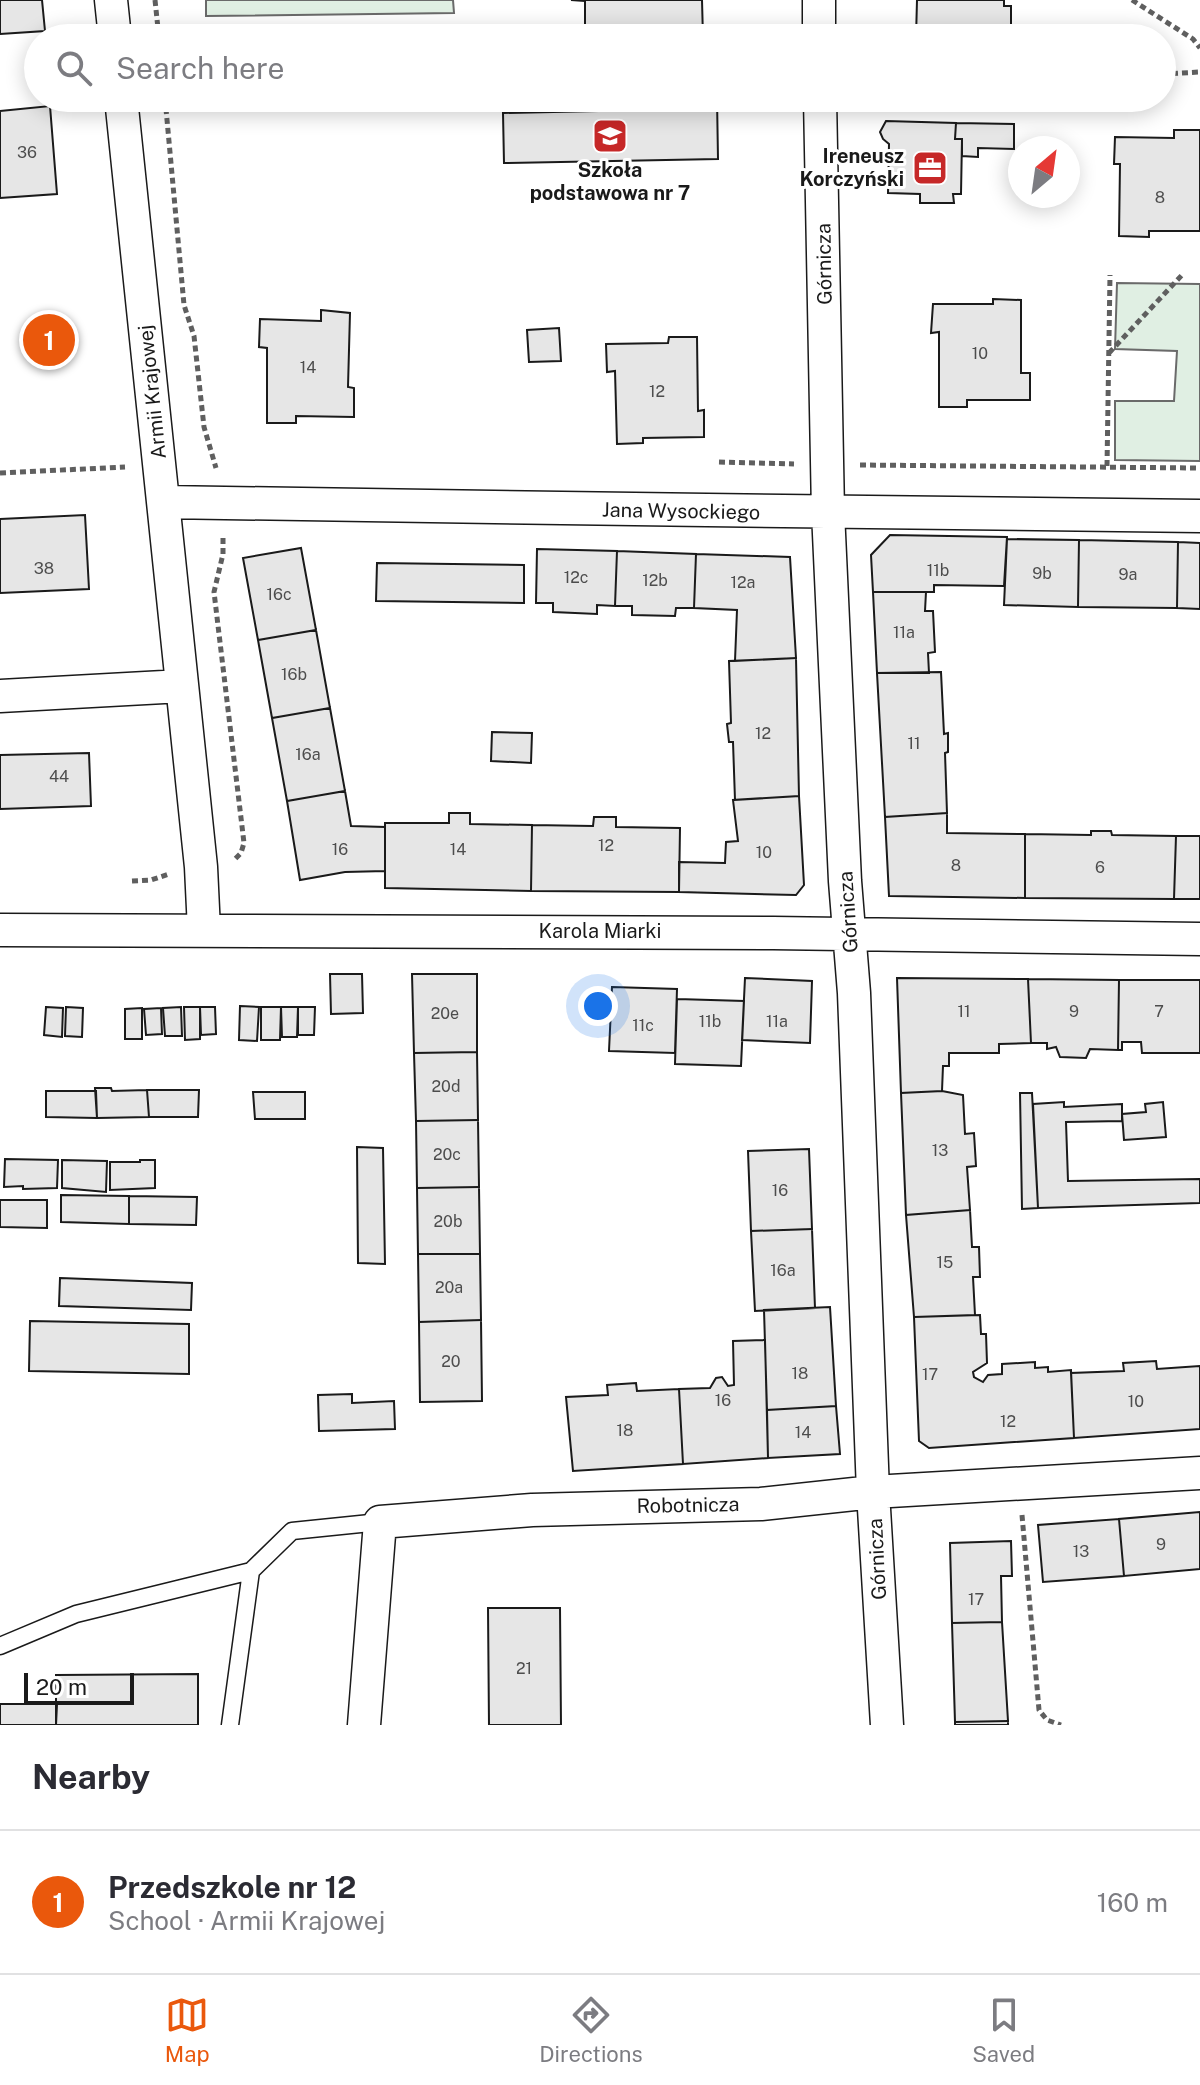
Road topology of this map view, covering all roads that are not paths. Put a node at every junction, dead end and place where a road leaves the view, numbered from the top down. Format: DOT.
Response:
graph roads {
  1 [pos="111,0"];
  2 [pos="819,0"];
  3 [pos="114,24"];
  4 [pos="819,24"];
  5 [pos="122,112"];
  6 [pos="820,112"];
  7 [pos="163,502"];
  8 [pos="828,512"];
  9 [pos="1200,516"];
  10 [pos="182,686"];
  11 [pos="0,696"];
  12 [pos="0,930"];
  13 [pos="204,930"];
  14 [pos="850,936"];
  15 [pos="1200,939"];
  16 [pos="1200,1473"];
  17 [pos="873,1492"];
  18 [pos="380,1522"];
  19 [pos="251,1571"];
  20 [pos="0,1646"];
  21 [pos="230,1725"];
  22 [pos="364,1725"];
  23 [pos="887,1725"];
  1 -- 3 [label="street"];
  2 -- 4 [label="street"];
  5 -- 7 [label="street, Armii Krajowej"];
  6 -- 8 [label="street, Górnicza"];
  7 -- 8 [label="street, Jana Wysockiego"];
  7 -- 10 [label="street, Armii Krajowej"];
  8 -- 9 [label="street, Jana Wysockiego"];
  8 -- 14 [label="street, Górnicza"];
  10 -- 11 [label="street"];
  10 -- 13 [label="street, Armii Krajowej"];
  12 -- 13 [label="street, Karola Miarki"];
  13 -- 14 [label="street, Karola Miarki"];
  14 -- 15 [label="street, Karola Miarki"];
  14 -- 17 [label="street, Górnicza"];
  16 -- 17 [label="street, Robotnicza"];
  17 -- 18 [label="street, Robotnicza"];
  17 -- 23 [label="street, Górnicza"];
  18 -- 19 [label="lane"];
  18 -- 22 [label="street"];
  19 -- 20 [label="lane"];
  19 -- 21 [label="lane"];
}
